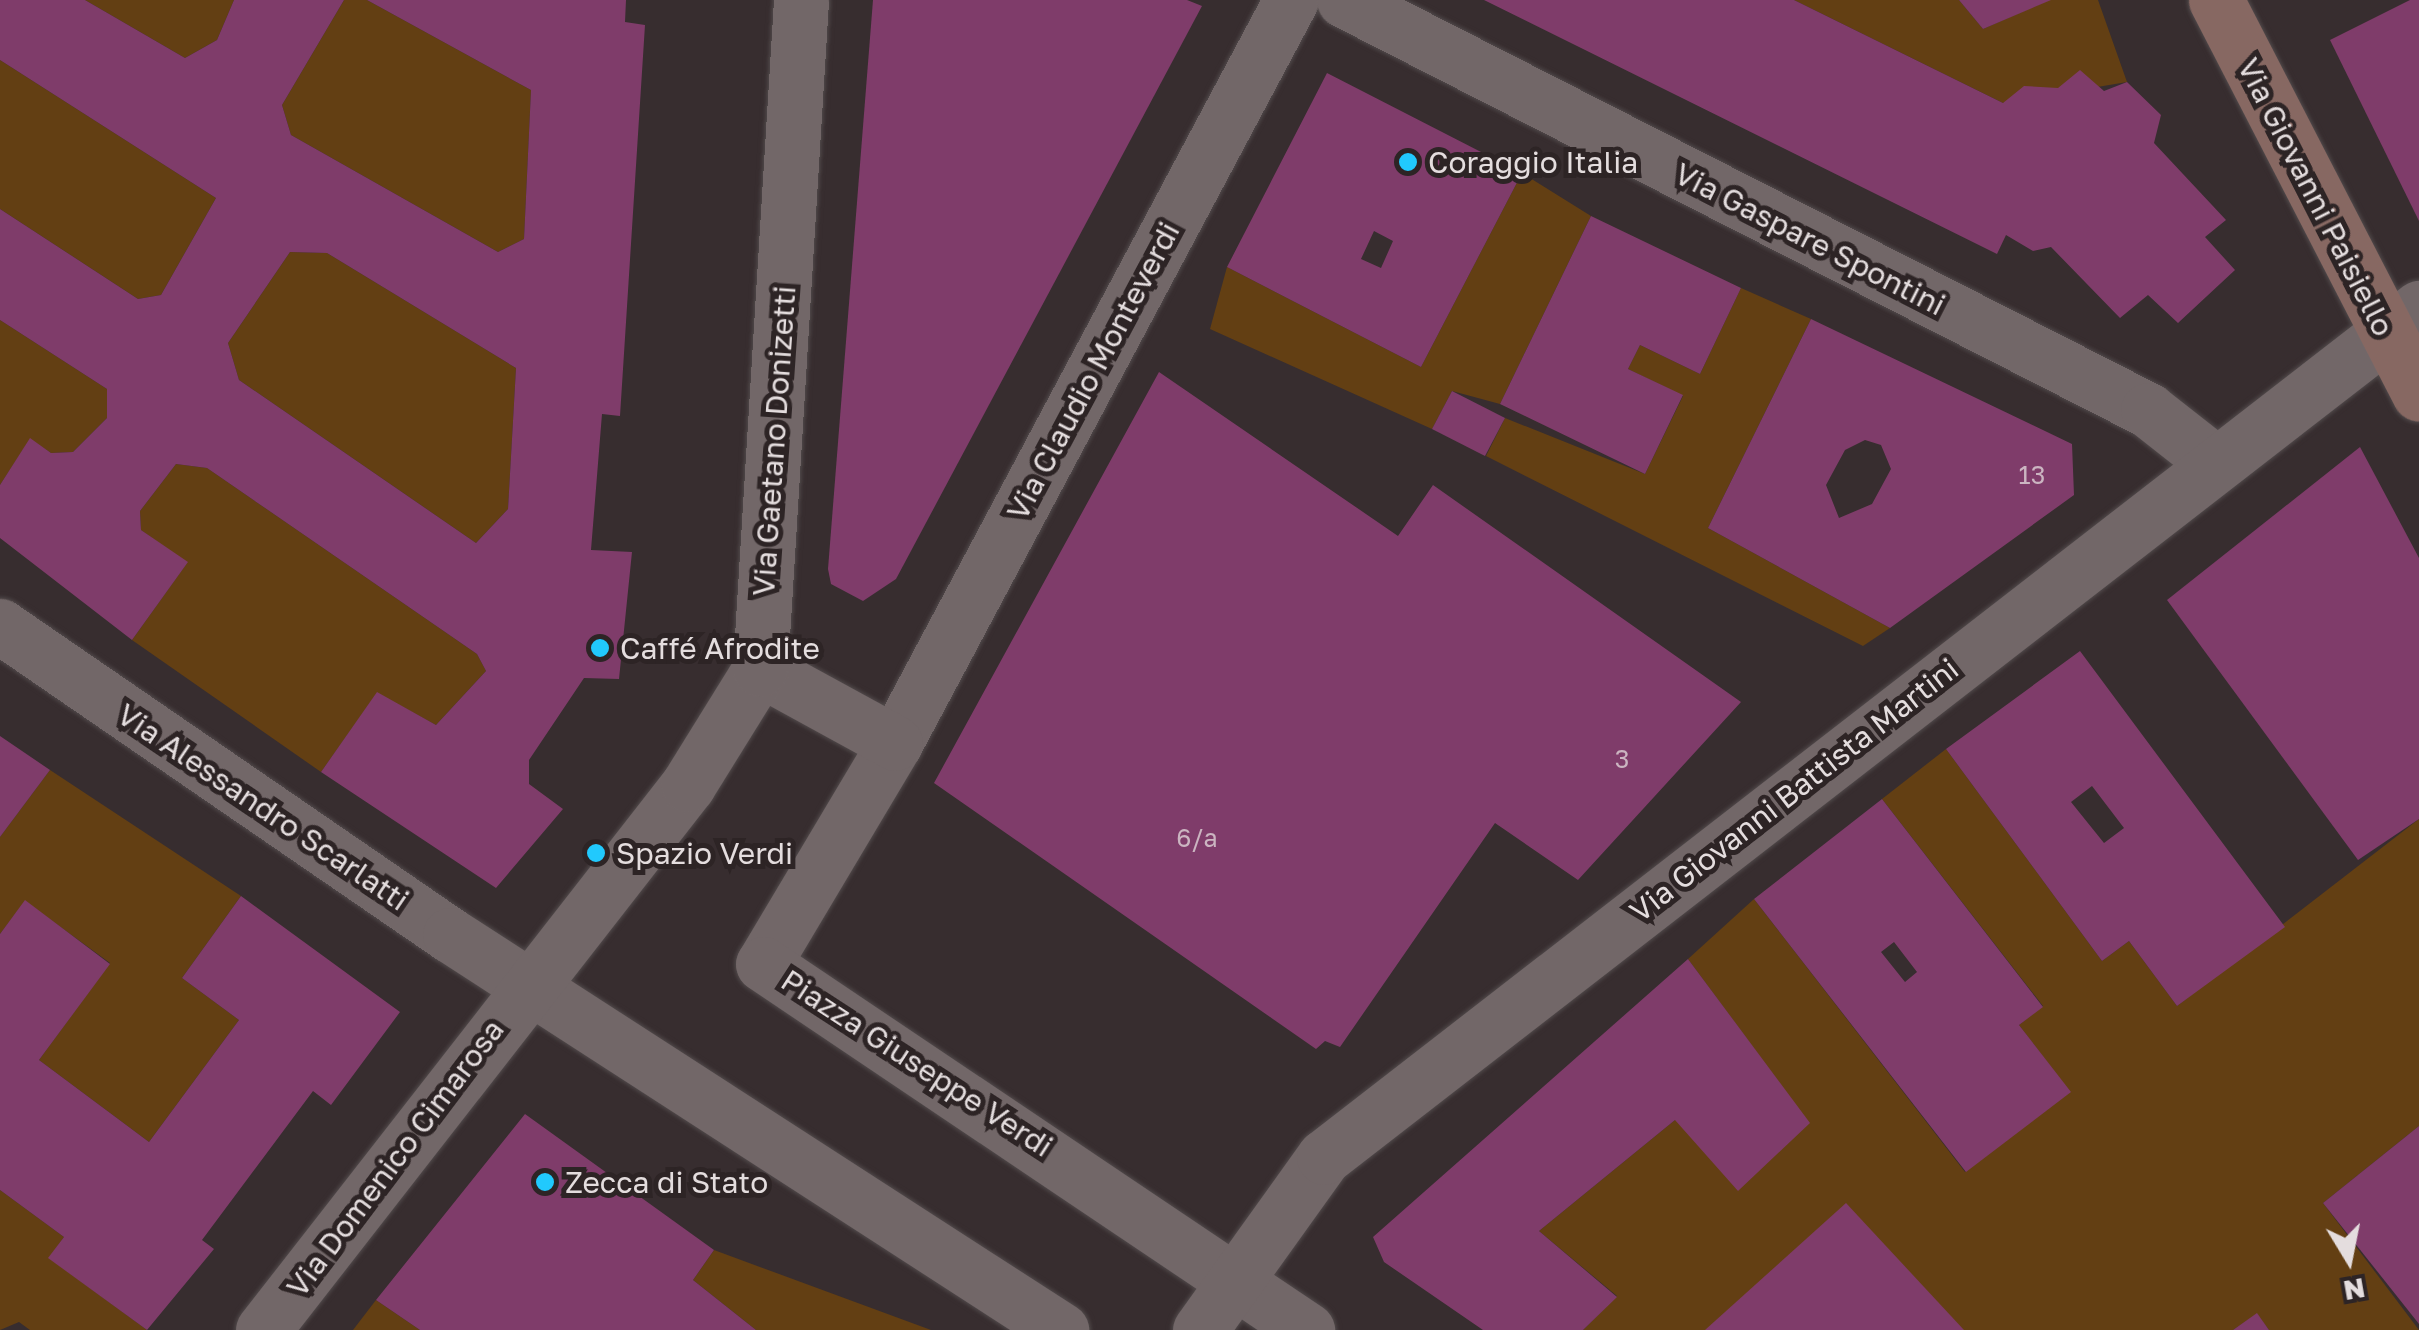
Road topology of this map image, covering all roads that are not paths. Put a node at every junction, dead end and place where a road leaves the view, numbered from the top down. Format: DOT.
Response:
graph roads {
  1 [pos="802,0"];
  2 [pos="1291,0"];
  3 [pos="1344,0"];
  4 [pos="2216,0"];
  5 [pos="2402,320"];
  6 [pos="2419,394"];
  7 [pos="2214,462"];
  8 [pos="0,626"];
  9 [pos="760,669"];
  10 [pos="895,743"];
  11 [pos="528,986"];
  12 [pos="1236,1278"];
  13 [pos="264,1330"];
  14 [pos="1061,1330"];
  15 [pos="1200,1330"];
  16 [pos="1307,1330"];
  1 -- 9 [label="street, Via Gaetano Donizetti"];
  2 -- 10 [label="street, Via Claudio Monteverdi"];
  3 -- 7 [label="street, Via Gaspare Spontini"];
  4 -- 5 [label="street, Via Giovanni Paisiello"];
  5 -- 6 [label="street, Via Giovanni Paisiello"];
  5 -- 7 [label="street, Via Giovanni Battista Martini"];
  7 -- 12 [label="street, Via Giovanni Battista Martini"];
  8 -- 11 [label="street, Via Alessandro Scarlatti"];
  9 -- 10 [label="street"];
  9 -- 11 [label="street, Via Gaetano Donizetti"];
  10 -- 12 [label="street, Piazza Giuseppe Verdi"];
  11 -- 13 [label="street, Via Domenico Cimarosa"];
  11 -- 14 [label="street"];
  12 -- 15 [label="street, Via Giovanni Battista Martini"];
  12 -- 16 [label="street, Piazza Giuseppe Verdi"];
}
